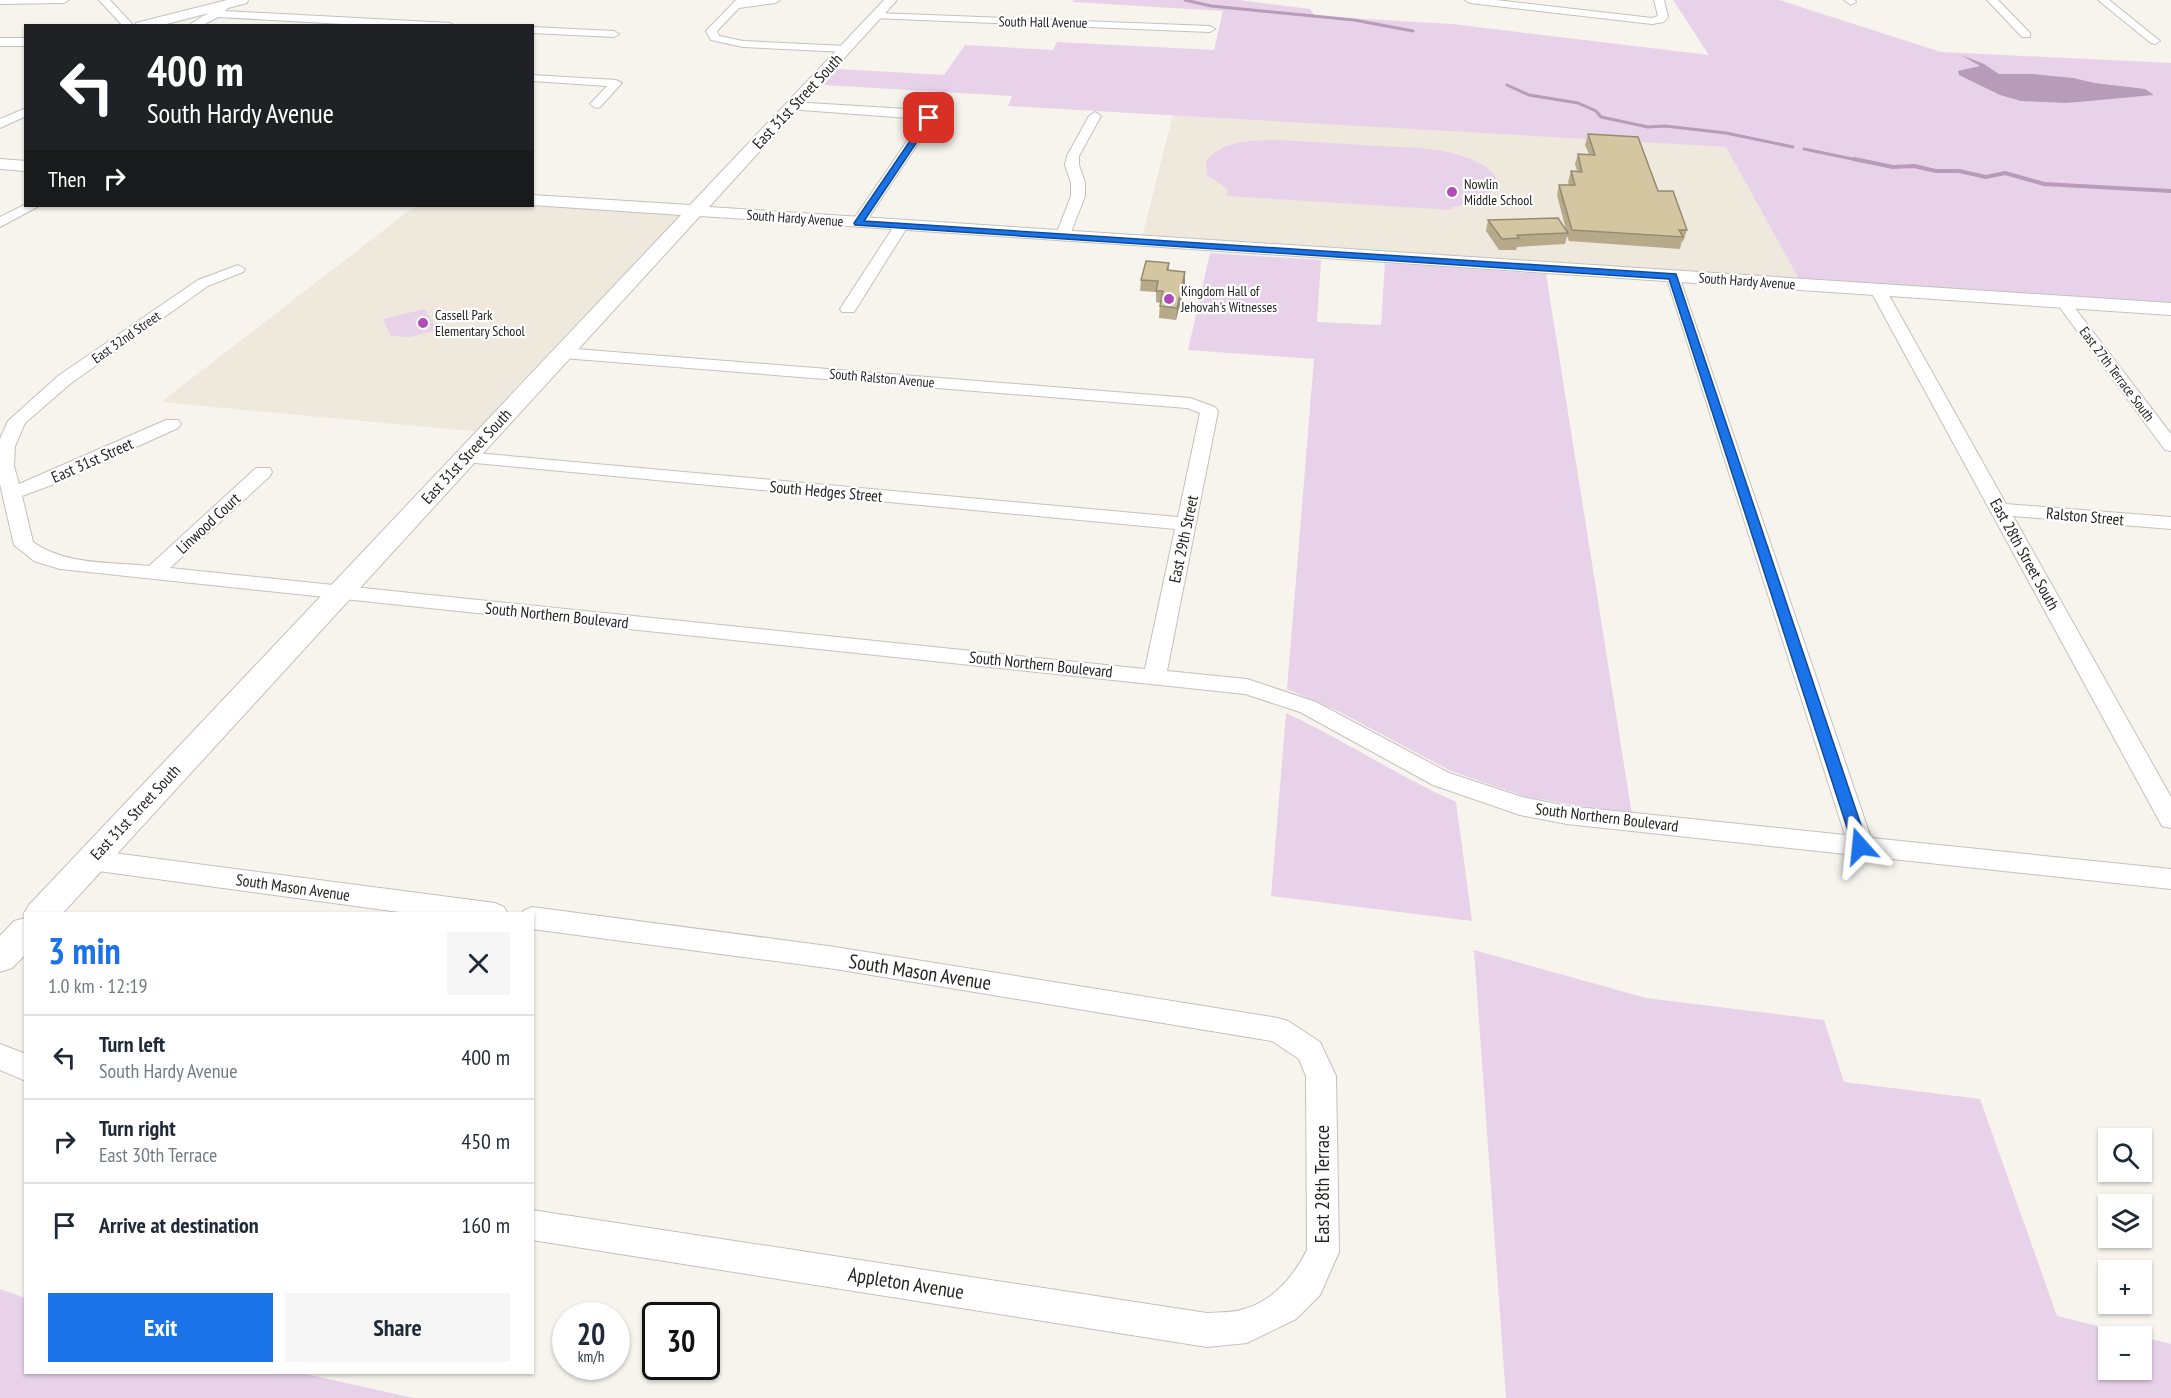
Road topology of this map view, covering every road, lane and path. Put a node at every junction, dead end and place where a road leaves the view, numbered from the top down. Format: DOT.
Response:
graph roads {
  1 [pos="64,0"];
  2 [pos="104,0"];
  3 [pos="242,0"];
  4 [pos="775,0"];
  5 [pos="1470,0"];
  6 [pos="1659,0"];
  7 [pos="1992,0"];
  8 [pos="2103,0"];
  9 [pos="0,2"];
  10 [pos="738,3"];
  11 [pos="884,8"];
  12 [pos="221,10"];
  13 [pos="127,24"];
  14 [pos="151,24"];
  15 [pos="196,24"];
  16 [pos="412,24"];
  17 [pos="1210,29"];
  18 [pos="534,30"];
  19 [pos="614,34"];
  20 [pos="2026,35"];
  21 [pos="0,42"];
  22 [pos="24,42"];
  23 [pos="2155,42"];
  24 [pos="846,49"];
  25 [pos="534,78"];
  26 [pos="596,104"];
  27 [pos="792,106"];
  28 [pos="24,112"];
  29 [pos="1095,116"];
  30 [pos="0,124"];
  31 [pos="0,164"];
  32 [pos="24,166"];
  33 [pos="534,200"];
  34 [pos="30,207"];
  35 [pos="694,211"];
  36 [pos="0,223"];
  37 [pos="858,223"];
  38 [pos="901,226"];
  39 [pos="1063,235"];
  40 [pos="238,269"];
  41 [pos="1673,276"];
  42 [pos="1878,290"];
  43 [pos="2063,302"];
  44 [pos="848,309"];
  45 [pos="2171,309"];
  46 [pos="563,353"];
  47 [pos="1200,406"];
  48 [pos="21,416"];
  49 [pos="172,424"];
  50 [pos="2171,446"];
  51 [pos="465,458"];
  52 [pos="263,472"];
  53 [pos="11,493"];
  54 [pos="2000,509"];
  55 [pos="2171,523"];
  56 [pos="1187,524"];
  57 [pos="153,573"];
  58 [pos="338,593"];
  59 [pos="1155,676"];
  60 [pos="2171,819"];
  61 [pos="1860,846"];
  62 [pos="91,860"];
  63 [pos="2169,882"];
  64 [pos="43,912"];
  65 [pos="480,912"];
  66 [pos="534,918"];
  67 [pos="24,933"];
  68 [pos="0,958"];
  69 [pos="1302,1046"];
  70 [pos="0,1057"];
  71 [pos="24,1067"];
  72 [pos="534,1225"];
  73 [pos="1277,1311"];
  1 -- 9 [label="street"];
  2 -- 13 [label="street"];
  3 -- 12 [label="street"];
  4 -- 10 [label="street"];
  5 -- 6 [label="street"];
  7 -- 20 [label="street"];
  8 -- 23 [label="street"];
  10 -- 24 [label="street"];
  11 -- 17 [label="street, South Hall Avenue"];
  11 -- 24 [label="street, East 31st Street South"];
  12 -- 14 [label="street"];
  12 -- 15 [label="street"];
  12 -- 16 [label="street"];
  18 -- 19 [label="street"];
  21 -- 22 [label="street"];
  24 -- 27 [label="street, East 31st Street South"];
  25 -- 26 [label="street"];
  27 -- 35 [label="street, East 31st Street South"];
  27 -- 37 [label="street"];
  28 -- 30 [label="street"];
  29 -- 39 [label="street"];
  31 -- 32 [label="street"];
  33 -- 35 [label="street, South Hardy Avenue"];
  34 -- 36 [label="street"];
  35 -- 37 [label="street, South Hardy Avenue"];
  35 -- 46 [label="street, East 31st Street South"];
  37 -- 38 [label="street, South Hardy Avenue"];
  38 -- 39 [label="street, South Hardy Avenue"];
  38 -- 44 [label="street"];
  39 -- 41 [label="street, South Hardy Avenue"];
  40 -- 48 [label="street, East 32nd Street"];
  41 -- 42 [label="street, South Hardy Avenue"];
  41 -- 61 [label="street"];
  42 -- 43 [label="street, South Hardy Avenue"];
  42 -- 54 [label="street, East 28th Street South"];
  43 -- 45 [label="street, South Hardy Avenue"];
  43 -- 50 [label="street, East 27th Terrace South"];
  46 -- 47 [label="street, South Ralston Avenue"];
  46 -- 51 [label="street, East 31st Street South"];
  47 -- 56 [label="street, East 29th Street"];
  48 -- 53 [label="street, South Northern Boulevard"];
  49 -- 53 [label="street, East 31st Street"];
  51 -- 56 [label="street, South Hedges Street"];
  51 -- 58 [label="street, East 31st Street South"];
  52 -- 57 [label="street, Linwood Court"];
  53 -- 57 [label="street, South Northern Boulevard"];
  54 -- 55 [label="street, Ralston Street"];
  54 -- 60 [label="street, East 28th Street South"];
  56 -- 59 [label="street, East 29th Street"];
  57 -- 58 [label="street, South Northern Boulevard"];
  58 -- 59 [label="street, South Northern Boulevard"];
  58 -- 62 [label="street, East 31st Street South"];
  59 -- 61 [label="street, South Northern Boulevard"];
  61 -- 63 [label="street, South Northern Boulevard"];
  62 -- 64 [label="street, East 31st Street South"];
  62 -- 65 [label="street, South Mason Avenue"];
  66 -- 69 [label="street, South Mason Avenue"];
  67 -- 68 [label="street"];
  69 -- 73 [label="street, East 28th Terrace"];
  70 -- 71 [label="street"];
  72 -- 73 [label="street, Appleton Avenue"];
}
